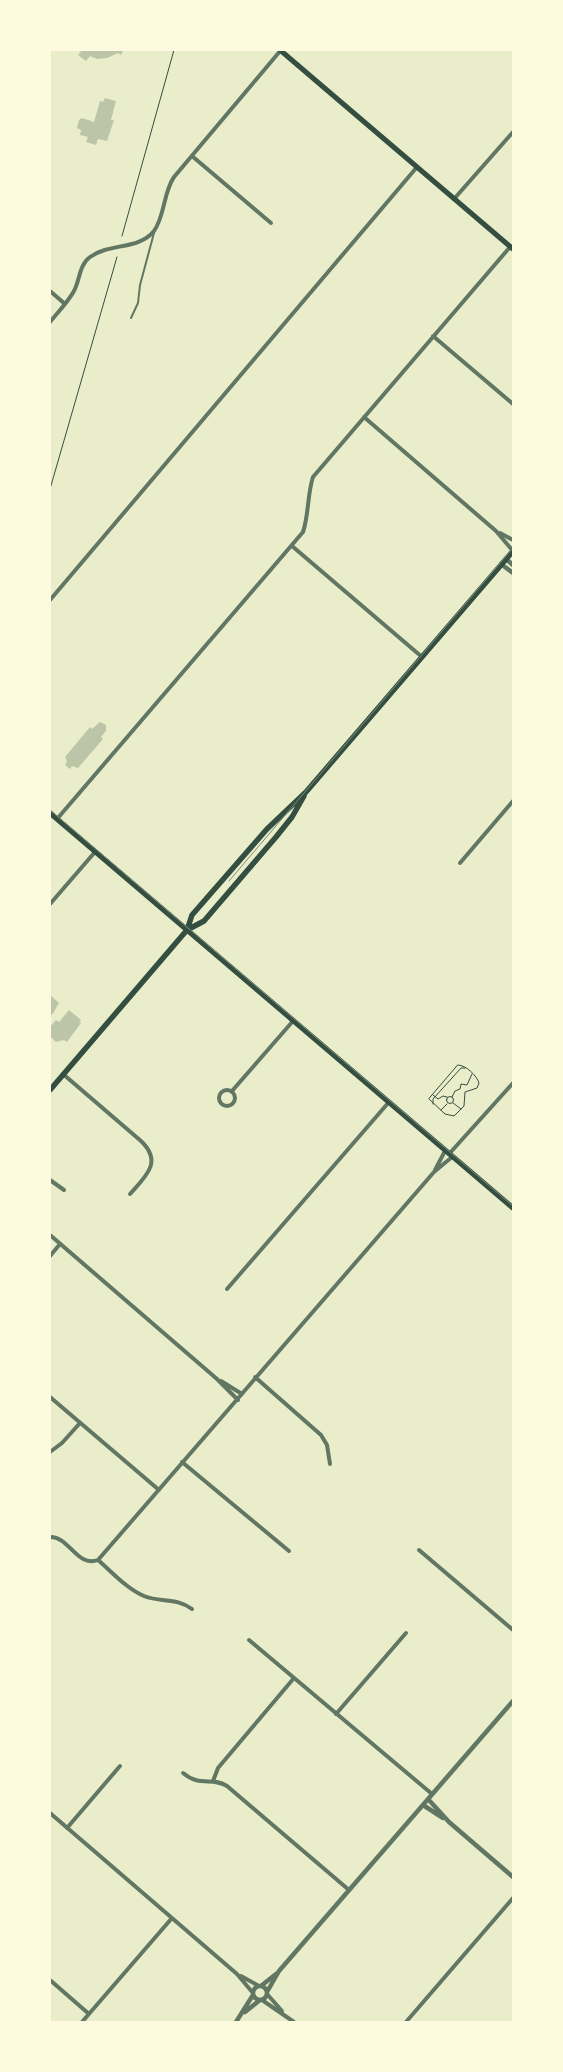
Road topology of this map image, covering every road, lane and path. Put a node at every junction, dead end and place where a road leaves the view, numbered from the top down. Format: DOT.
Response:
graph roads {
  1 [pos="174,50"];
  2 [pos="280,50"];
  3 [pos="513,132"];
  4 [pos="192,156"];
  5 [pos="417,168"];
  6 [pos="454,199"];
  7 [pos="270,223"];
  8 [pos="154,231"];
  9 [pos="122,236"];
  10 [pos="511,248"];
  11 [pos="117,257"];
  12 [pos="50,291"];
  13 [pos="65,304"];
  14 [pos="131,318"];
  15 [pos="50,322"];
  16 [pos="434,336"];
  17 [pos="513,404"];
  18 [pos="364,417"];
  19 [pos="50,489"];
  20 [pos="496,531"];
  21 [pos="513,540"];
  22 [pos="292,546"];
  23 [pos="513,551"];
  24 [pos="506,559"];
  25 [pos="502,564"];
  26 [pos="513,565"];
  27 [pos="513,574"];
  28 [pos="50,600"];
  29 [pos="422,658"];
  30 [pos="306,792"];
  31 [pos="513,801"];
  32 [pos="50,813"];
  33 [pos="57,819"];
  34 [pos="95,852"];
  35 [pos="460,862"];
  36 [pos="50,904"];
  37 [pos="187,930"];
  38 [pos="293,1021"];
  39 [pos="466,1068"];
  40 [pos="64,1074"];
  41 [pos="472,1074"];
  42 [pos="513,1083"];
  43 [pos="50,1090"];
  44 [pos="232,1091"];
  45 [pos="432,1094"];
  46 [pos="435,1096"];
  47 [pos="452,1097"];
  48 [pos="447,1098"];
  49 [pos="388,1102"];
  50 [pos="448,1103"];
  51 [pos="453,1103"];
  52 [pos="433,1104"];
  53 [pos="461,1110"];
  54 [pos="441,1111"];
  55 [pos="449,1154"];
  56 [pos="434,1172"];
  57 [pos="50,1180"];
  58 [pos="64,1190"];
  59 [pos="130,1194"];
  60 [pos="513,1208"];
  61 [pos="50,1235"];
  62 [pos="60,1244"];
  63 [pos="50,1256"];
  64 [pos="227,1289"];
  65 [pos="256,1377"];
  66 [pos="217,1379"];
  67 [pos="242,1394"];
  68 [pos="50,1397"];
  69 [pos="238,1400"];
  70 [pos="80,1423"];
  71 [pos="50,1452"];
  72 [pos="182,1462"];
  73 [pos="330,1464"];
  74 [pos="159,1490"];
  75 [pos="50,1537"];
  76 [pos="418,1550"];
  77 [pos="289,1551"];
  78 [pos="98,1560"];
  79 [pos="192,1609"];
  80 [pos="513,1630"];
  81 [pos="406,1633"];
  82 [pos="249,1640"];
  83 [pos="294,1678"];
  84 [pos="513,1701"];
  85 [pos="336,1714"];
  86 [pos="120,1766"];
  87 [pos="183,1773"];
  88 [pos="213,1781"];
  89 [pos="432,1794"];
  90 [pos="428,1799"];
  91 [pos="423,1805"];
  92 [pos="50,1813"];
  93 [pos="449,1822"];
  94 [pos="67,1828"];
  95 [pos="513,1876"];
  96 [pos="349,1890"];
  97 [pos="513,1898"];
  98 [pos="172,1918"];
  99 [pos="279,1971"];
  100 [pos="237,1974"];
  101 [pos="50,1980"];
  102 [pos="260,1986"];
  103 [pos="267,1993"];
  104 [pos="253,1994"];
  105 [pos="261,2000"];
  106 [pos="89,2014"];
  107 [pos="285,2014"];
  108 [pos="242,2015"];
  109 [pos="82,2022"];
  110 [pos="236,2022"];
  111 [pos="294,2022"];
  112 [pos="406,2022"];
  1 -- 9 [label="path"];
  2 -- 4 [label="street"];
  2 -- 5 [label="main road"];
  3 -- 6 [label="street"];
  4 -- 7 [label="street"];
  4 -- 8 [label="street"];
  5 -- 6 [label="main road"];
  5 -- 28 [label="street"];
  6 -- 10 [label="main road"];
  8 -- 13 [label="street"];
  8 -- 14 [label="lane"];
  10 -- 16 [label="street"];
  11 -- 19 [label="path"];
  12 -- 13 [label="street"];
  13 -- 15 [label="street"];
  16 -- 17 [label="street"];
  16 -- 18 [label="street"];
  18 -- 20 [label="street"];
  18 -- 22 [label="street"];
  20 -- 21 [label="street"];
  20 -- 23 [label="street"];
  22 -- 29 [label="street"];
  22 -- 33 [label="street"];
  23 -- 24 [label="main road"];
  24 -- 25 [label="main road"];
  24 -- 26 [label="street"];
  25 -- 27 [label="street"];
  25 -- 29 [label="main road"];
  29 -- 30 [label="main road"];
  30 -- 37 [label="main road"];
  30 -- 37 [label="main road"];
  31 -- 35 [label="street"];
  32 -- 33 [label="main road"];
  33 -- 34 [label="main road"];
  34 -- 36 [label="street"];
  34 -- 37 [label="main road"];
  37 -- 38 [label="main road"];
  37 -- 40 [label="main road"];
  38 -- 44 [label="street"];
  38 -- 49 [label="main road"];
  39 -- 41 [label="path"];
  39 -- 45 [label="path"];
  39 -- 46 [label="path"];
  40 -- 43 [label="main road"];
  40 -- 59 [label="street"];
  41 -- 47 [label="path"];
  41 -- 53 [label="path"];
  42 -- 55 [label="street"];
  44 -- 44 [label="street"];
  45 -- 46 [label="path"];
  45 -- 52 [label="path"];
  46 -- 48 [label="path"];
  46 -- 52 [label="path"];
  47 -- 48 [label="path"];
  47 -- 51 [label="path"];
  48 -- 50 [label="path"];
  49 -- 55 [label="main road"];
  49 -- 64 [label="street"];
  50 -- 51 [label="path"];
  50 -- 54 [label="path"];
  51 -- 53 [label="path"];
  52 -- 54 [label="path"];
  53 -- 54 [label="path"];
  55 -- 56 [label="street"];
  55 -- 56 [label="street"];
  55 -- 60 [label="main road"];
  56 -- 65 [label="street"];
  57 -- 58 [label="street"];
  61 -- 62 [label="street"];
  62 -- 63 [label="street"];
  62 -- 66 [label="street"];
  65 -- 67 [label="street"];
  65 -- 73 [label="street"];
  66 -- 67 [label="street"];
  66 -- 69 [label="street"];
  67 -- 69 [label="street"];
  68 -- 70 [label="street"];
  69 -- 72 [label="street"];
  70 -- 71 [label="street"];
  70 -- 74 [label="street"];
  72 -- 74 [label="street"];
  72 -- 77 [label="street"];
  74 -- 78 [label="street"];
  75 -- 78 [label="street"];
  76 -- 80 [label="street"];
  78 -- 79 [label="street"];
  81 -- 85 [label="street"];
  82 -- 83 [label="street"];
  83 -- 85 [label="street"];
  83 -- 88 [label="street"];
  84 -- 89 [label="street"];
  85 -- 89 [label="street"];
  86 -- 94 [label="street"];
  87 -- 88 [label="street"];
  88 -- 96 [label="street"];
  89 -- 90 [label="street"];
  90 -- 91 [label="street"];
  90 -- 93 [label="street"];
  91 -- 93 [label="street"];
  91 -- 96 [label="street"];
  92 -- 94 [label="street"];
  93 -- 95 [label="street"];
  94 -- 98 [label="street"];
  96 -- 99 [label="street"];
  97 -- 112 [label="street"];
  98 -- 100 [label="street"];
  98 -- 106 [label="street"];
  99 -- 102 [label="street"];
  99 -- 103 [label="street"];
  100 -- 102 [label="street"];
  100 -- 104 [label="street"];
  101 -- 106 [label="street"];
  102 -- 103 [label="street"];
  102 -- 104 [label="street"];
  103 -- 105 [label="street"];
  103 -- 107 [label="street"];
  104 -- 105 [label="street"];
  104 -- 108 [label="street"];
  105 -- 107 [label="street"];
  105 -- 108 [label="street"];
  106 -- 109 [label="street"];
  107 -- 111 [label="street"];
  108 -- 110 [label="street"];
}
